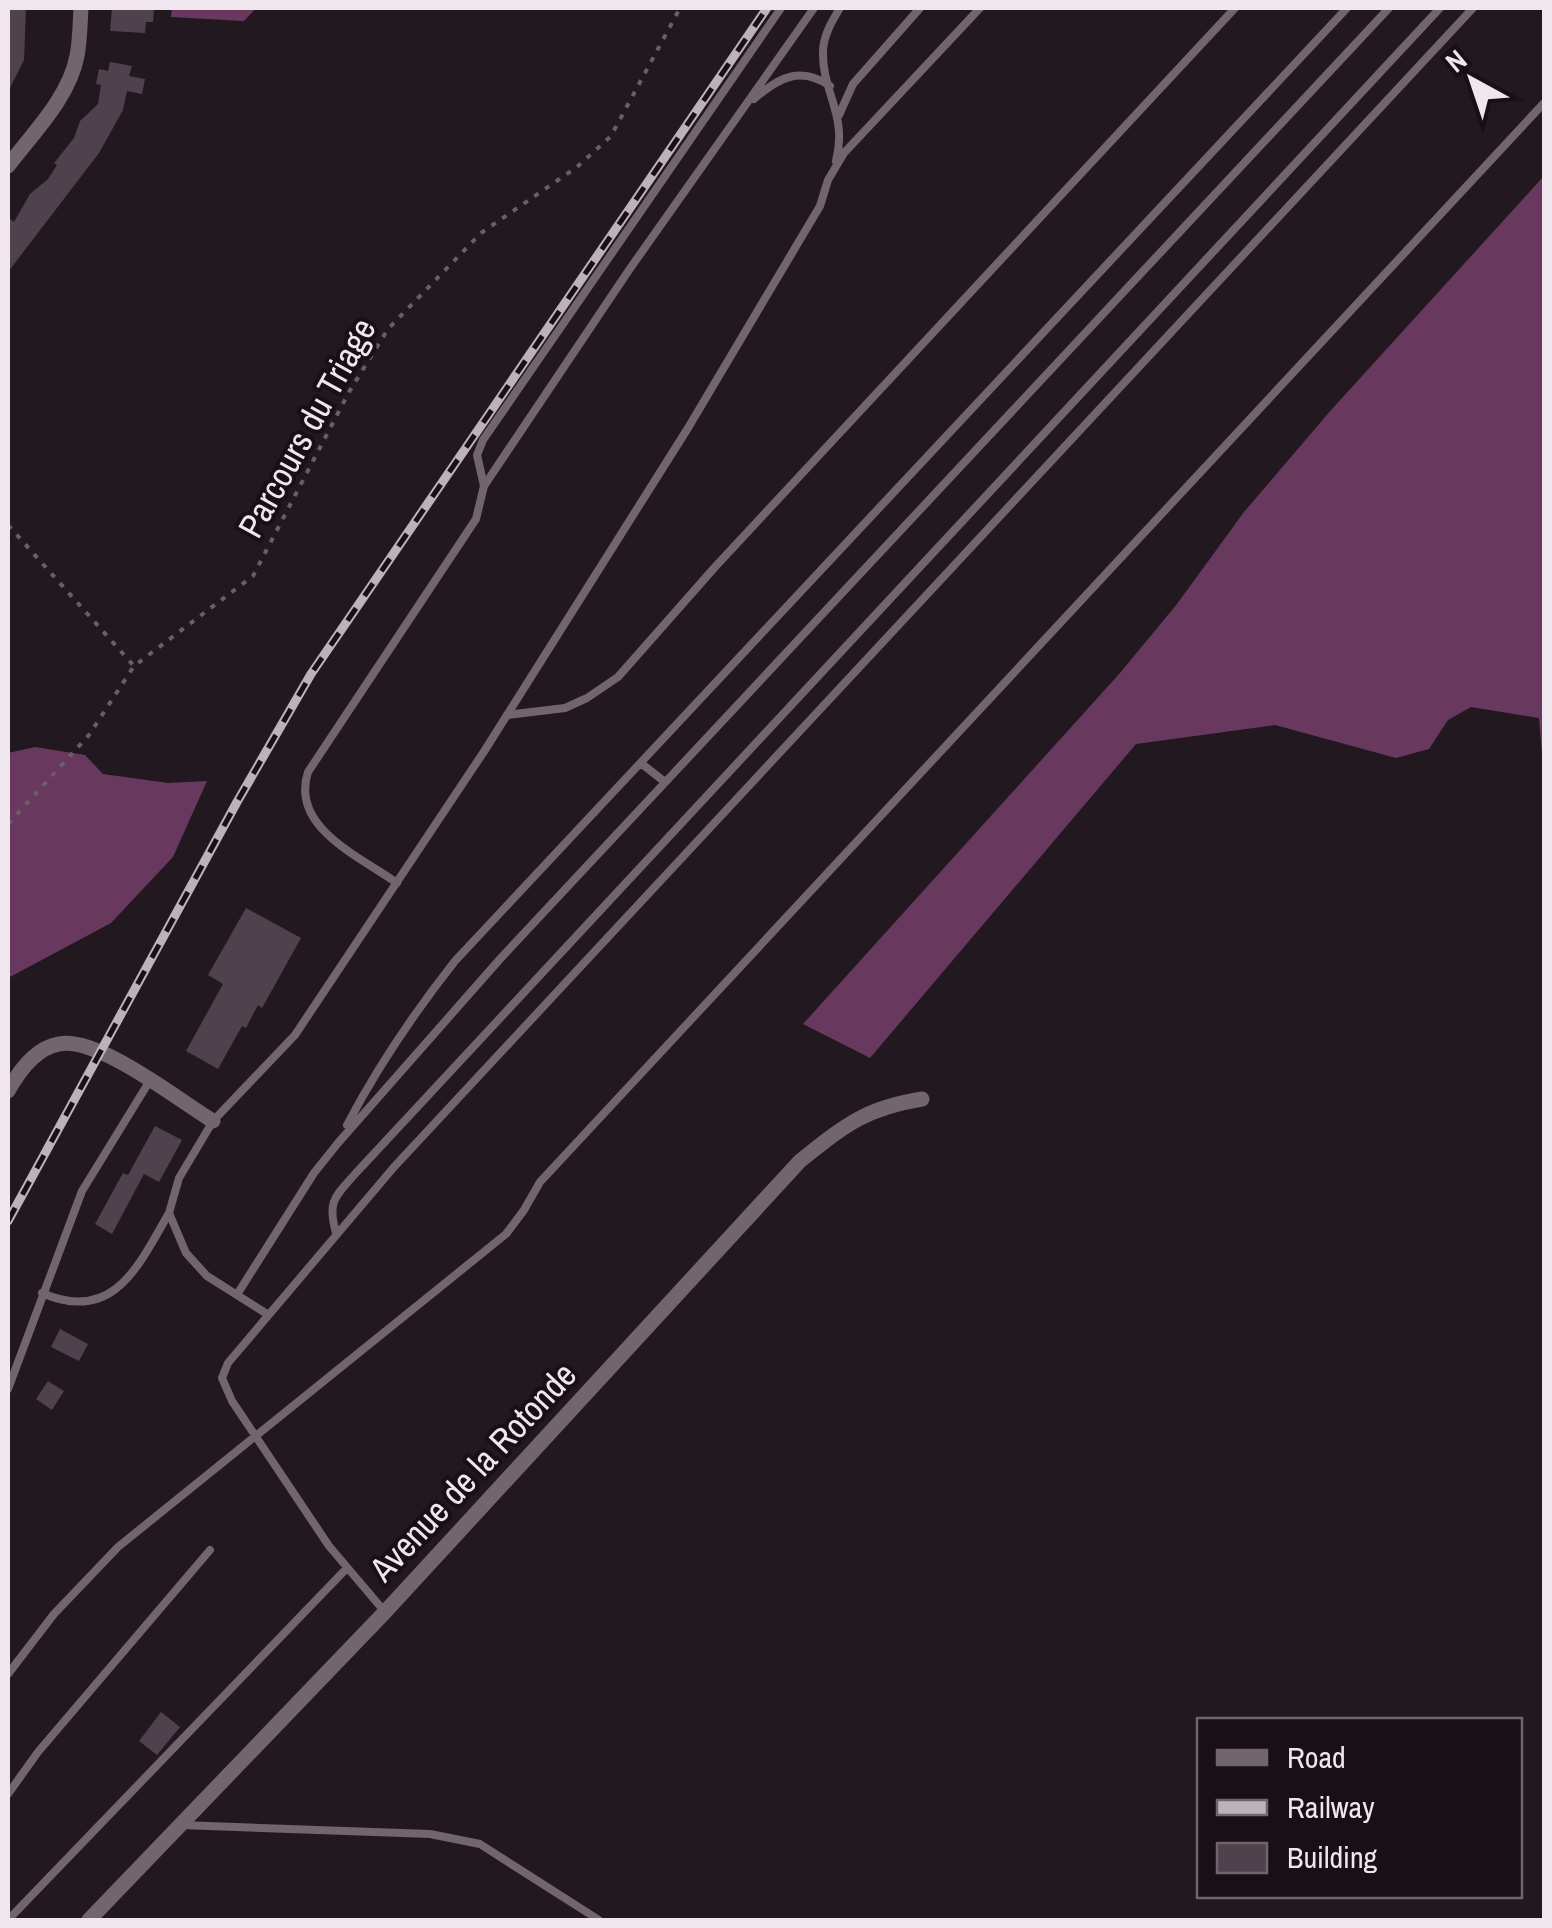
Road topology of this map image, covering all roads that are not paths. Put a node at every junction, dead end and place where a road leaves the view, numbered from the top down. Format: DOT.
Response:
graph roads {
  1 [pos="81,8"];
  2 [pos="782,8"];
  3 [pos="814,8"];
  4 [pos="840,8"];
  5 [pos="920,8"];
  6 [pos="980,8"];
  7 [pos="1235,8"];
  8 [pos="1347,8"];
  9 [pos="1389,8"];
  10 [pos="1440,8"];
  11 [pos="1473,8"];
  12 [pos="830,87"];
  13 [pos="1544,103"];
  14 [pos="839,115"];
  15 [pos="737,116"];
  16 [pos="8,166"];
  17 [pos="834,168"];
  18 [pos="484,486"];
  19 [pos="507,715"];
  20 [pos="642,764"];
  21 [pos="665,782"];
  22 [pos="397,884"];
  23 [pos="150,1082"];
  24 [pos="8,1091"];
  25 [pos="922,1099"];
  26 [pos="212,1121"];
  27 [pos="338,1143"];
  28 [pos="168,1214"];
  29 [pos="336,1233"];
  30 [pos="42,1293"];
  31 [pos="238,1293"];
  32 [pos="267,1314"];
  33 [pos="8,1389"];
  34 [pos="254,1436"];
  35 [pos="210,1550"];
  36 [pos="348,1568"];
  37 [pos="385,1612"];
  38 [pos="8,1674"];
  39 [pos="8,1794"];
  40 [pos="180,1825"];
  41 [pos="8,1920"];
  42 [pos="89,1920"];
  43 [pos="599,1920"];
  1 -- 16 [label="street"];
  2 -- 18 [label="lane"];
  3 -- 15 [label="lane"];
  4 -- 12 [label="lane"];
  5 -- 14 [label="lane"];
  6 -- 17 [label="lane"];
  7 -- 19 [label="lane"];
  8 -- 20 [label="lane"];
  9 -- 21 [label="lane"];
  10 -- 29 [label="lane"];
  11 -- 29 [label="lane"];
  12 -- 14 [label="lane"];
  12 -- 15 [label="lane"];
  13 -- 34 [label="lane"];
  14 -- 17 [label="lane"];
  15 -- 18 [label="lane"];
  17 -- 19 [label="lane"];
  18 -- 22 [label="lane"];
  19 -- 22 [label="lane"];
  20 -- 21 [label="lane"];
  20 -- 27 [label="lane"];
  21 -- 27 [label="lane"];
  22 -- 26 [label="lane"];
  23 -- 24 [label="street"];
  23 -- 26 [label="street"];
  23 -- 30 [label="lane"];
  25 -- 37 [label="street, Avenue de la Rotonde"];
  26 -- 28 [label="lane"];
  27 -- 31 [label="lane"];
  28 -- 30 [label="lane"];
  28 -- 31 [label="lane"];
  29 -- 32 [label="lane"];
  30 -- 33 [label="lane"];
  31 -- 32 [label="lane"];
  32 -- 34 [label="lane"];
  34 -- 36 [label="lane"];
  34 -- 38 [label="lane"];
  35 -- 39 [label="lane"];
  36 -- 37 [label="lane"];
  36 -- 41 [label="lane"];
  37 -- 40 [label="street, Avenue de la Rotonde"];
  40 -- 42 [label="street, Avenue de la Rotonde"];
  40 -- 43 [label="lane"];
}
